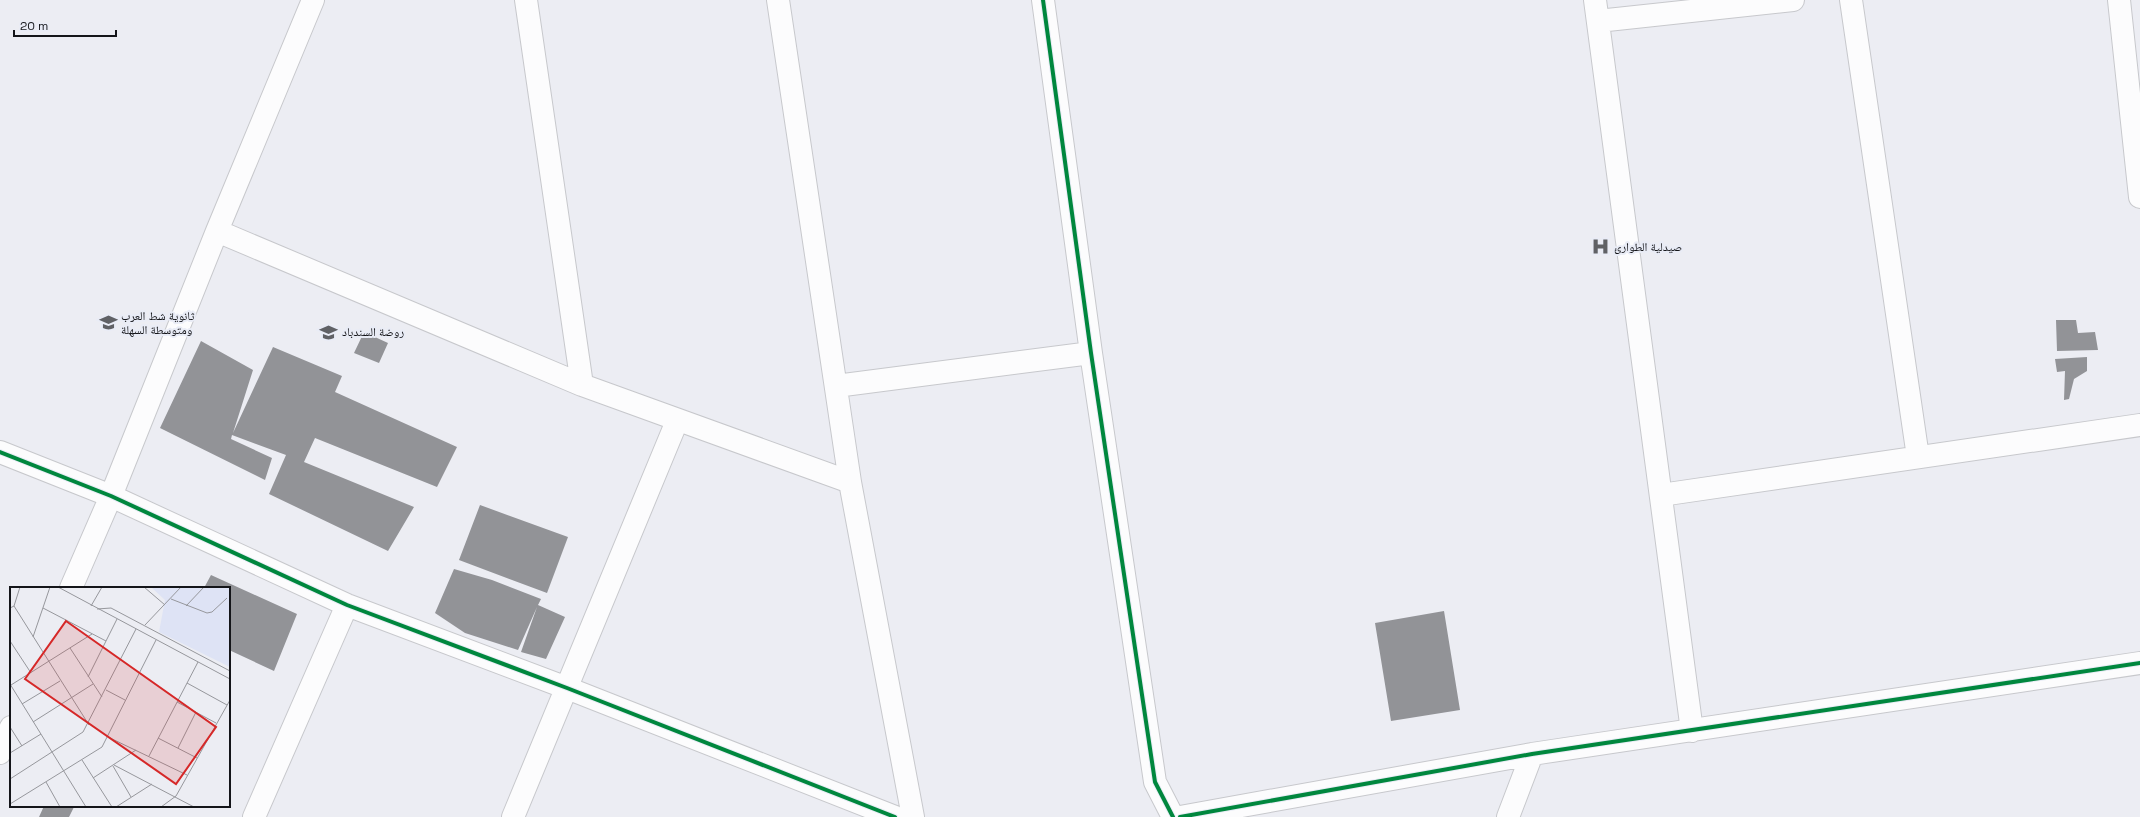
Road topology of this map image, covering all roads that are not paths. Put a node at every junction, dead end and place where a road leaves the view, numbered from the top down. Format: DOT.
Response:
graph roads {
  1 [pos="313,0"];
  2 [pos="526,0"];
  3 [pos="778,0"];
  4 [pos="1043,0"];
  5 [pos="1793,0"];
  6 [pos="1851,0"];
  7 [pos="2119,0"];
  8 [pos="1597,11"];
  9 [pos="2140,197"];
  10 [pos="217,231"];
  11 [pos="1091,353"];
  12 [pos="582,386"];
  13 [pos="836,386"];
  14 [pos="677,420"];
  15 [pos="2140,425"];
  16 [pos="0,452"];
  17 [pos="1918,458"];
  18 [pos="850,482"];
  19 [pos="1661,495"];
  20 [pos="111,496"];
  21 [pos="71,587"];
  22 [pos="347,605"];
  23 [pos="2140,663"];
  24 [pos="567,688"];
  25 [pos="0,722"];
  26 [pos="10,727"];
  27 [pos="10,729"];
  28 [pos="1692,731"];
  29 [pos="0,753"];
  30 [pos="1532,754"];
  31 [pos="254,817"];
  32 [pos="513,817"];
  33 [pos="895,817"];
  34 [pos="913,817"];
  35 [pos="1173,817"];
  36 [pos="1180,817"];
  37 [pos="1508,817"];
  1 -- 10 [label="street"];
  2 -- 12 [label="street"];
  3 -- 13 [label="street"];
  4 -- 11 [label="street"];
  5 -- 8 [label="street"];
  6 -- 17 [label="street"];
  7 -- 9 [label="street"];
  8 -- 19 [label="street"];
  10 -- 12 [label="street"];
  10 -- 20 [label="street"];
  11 -- 13 [label="street"];
  11 -- 35 [label="street"];
  12 -- 14 [label="street"];
  13 -- 18 [label="street"];
  14 -- 18 [label="street"];
  14 -- 24 [label="street"];
  15 -- 17 [label="street"];
  16 -- 20 [label="street"];
  17 -- 19 [label="street"];
  18 -- 34 [label="street"];
  19 -- 28 [label="street"];
  20 -- 21 [label="street"];
  20 -- 22 [label="street"];
  22 -- 24 [label="street"];
  22 -- 31 [label="street"];
  23 -- 28 [label="street"];
  24 -- 32 [label="street"];
  24 -- 33 [label="street"];
  25 -- 26 [label="street"];
  27 -- 29 [label="street"];
  28 -- 30 [label="street"];
  30 -- 36 [label="street"];
  30 -- 37 [label="street"];
}
